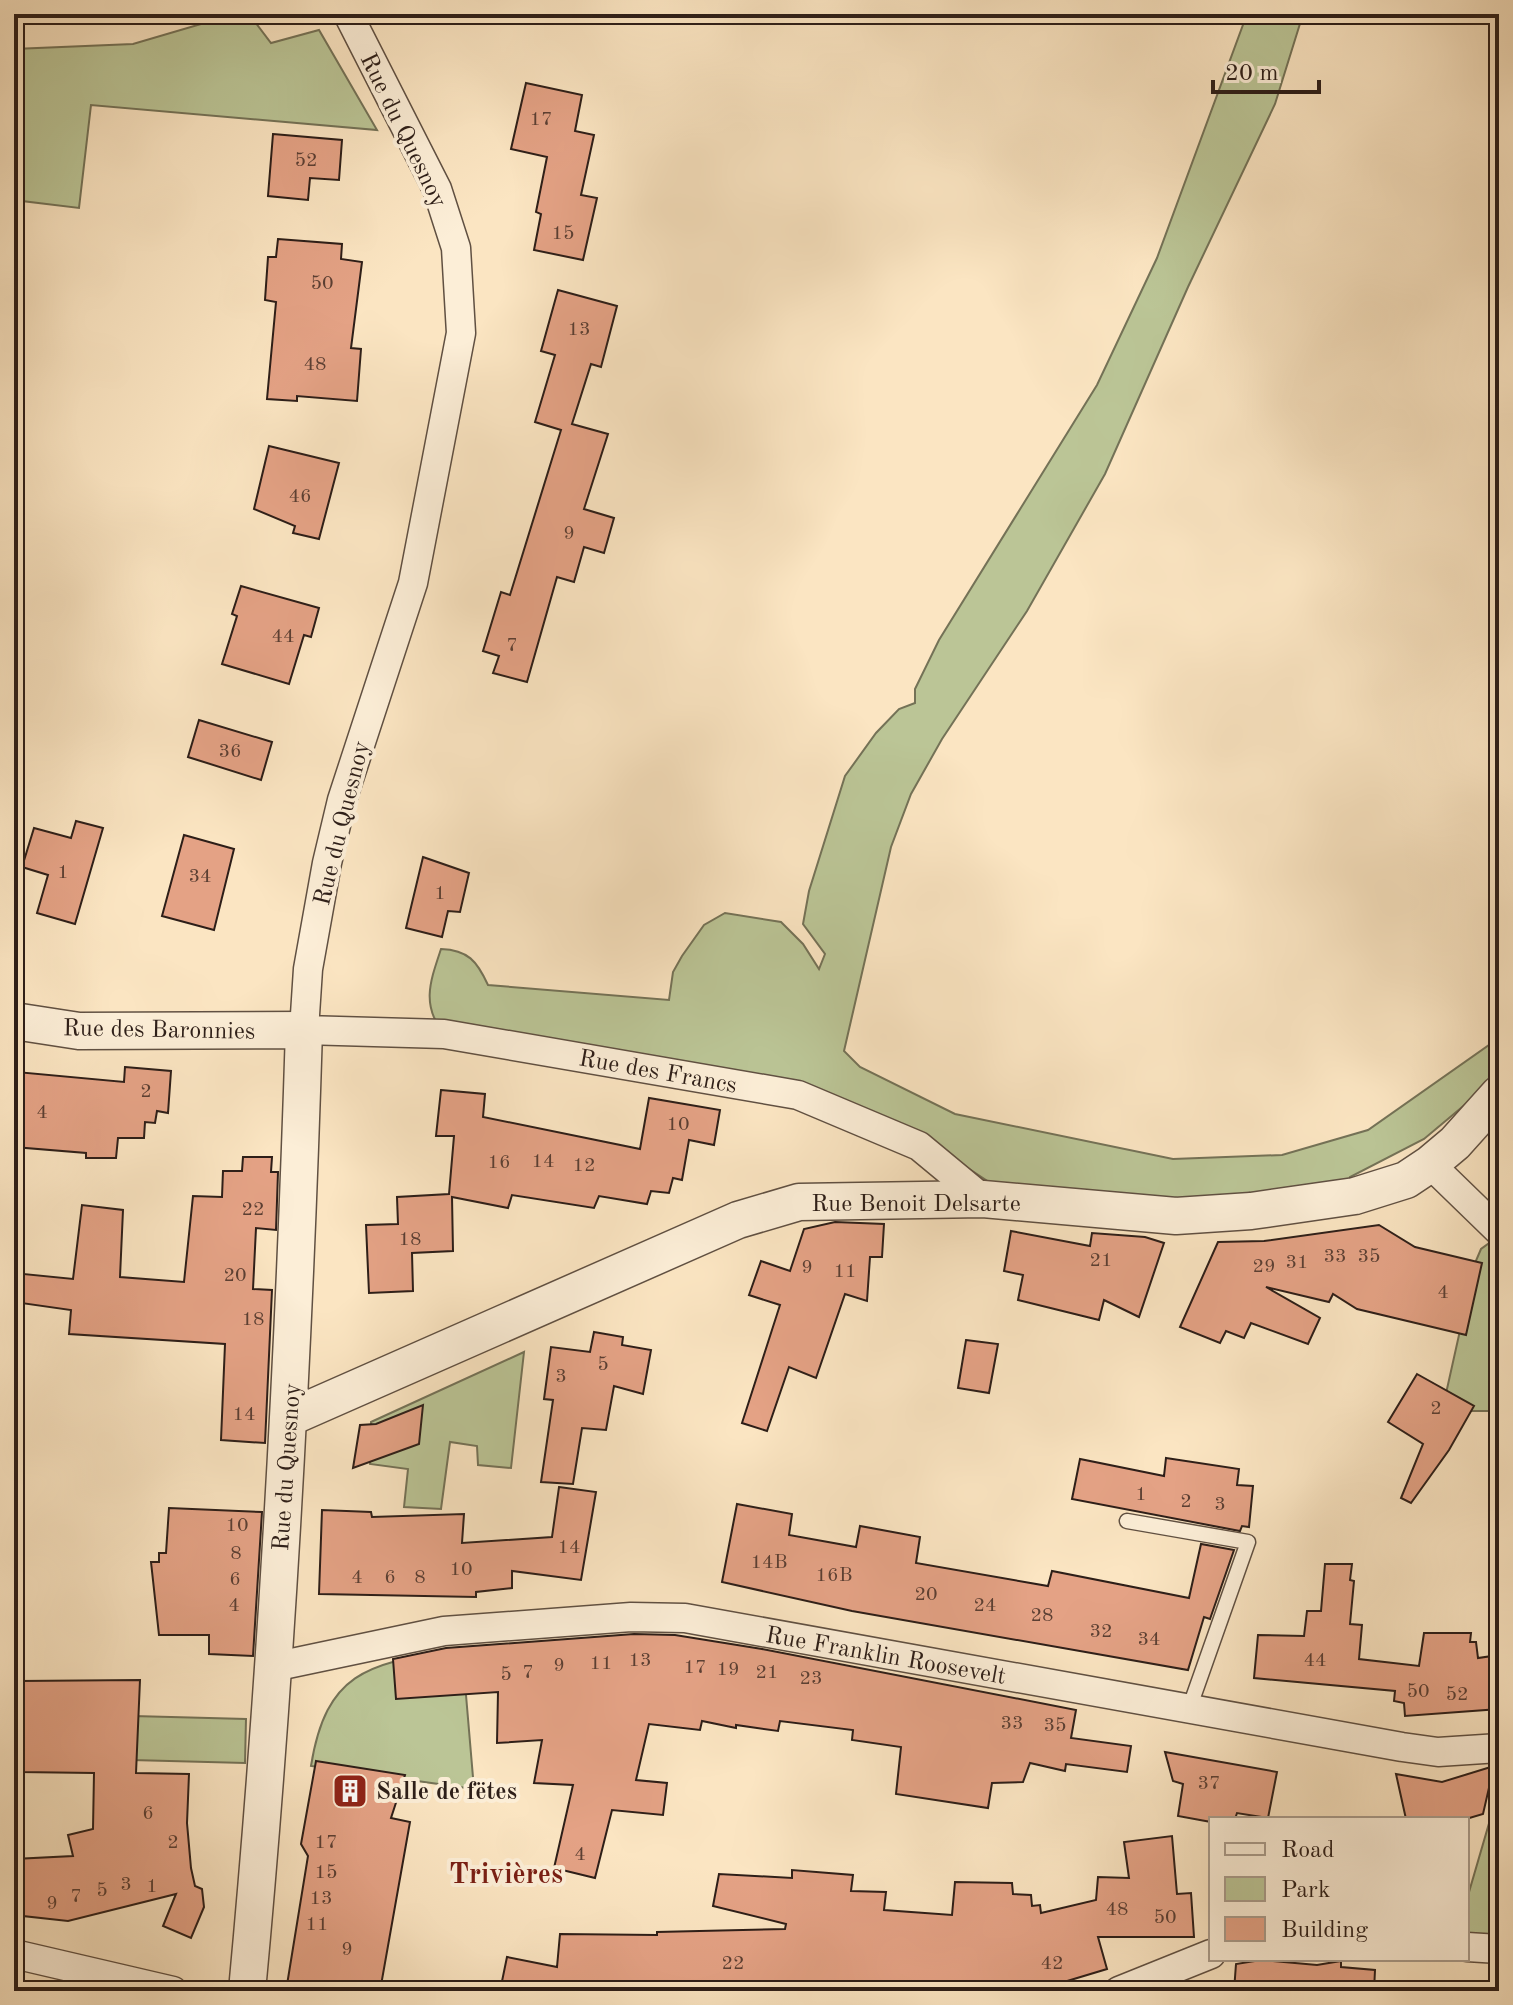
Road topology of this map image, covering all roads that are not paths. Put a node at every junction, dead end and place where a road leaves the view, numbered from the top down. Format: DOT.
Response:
graph roads {
  1 [pos="348,14"];
  2 [pos="14,1021"];
  3 [pos="304,1030"];
  4 [pos="1499,1094"];
  5 [pos="1430,1164"];
  6 [pos="983,1199"];
  7 [pos="1499,1231"];
  8 [pos="291,1417"];
  9 [pos="1127,1521"];
  10 [pos="273,1667"];
  11 [pos="1189,1709"];
  12 [pos="1499,1748"];
  13 [pos="1469,1947"];
  14 [pos="1499,1949"];
  15 [pos="14,1954"];
  16 [pos="1209,1955"];
  17 [pos="173,1991"];
  18 [pos="247,1991"];
  19 [pos="1119,1991"];
  1 -- 3 [label="street, Rue du Quesnoy"];
  2 -- 3 [label="street, Rue des Baronnies"];
  3 -- 6 [label="street, Rue des Francs"];
  3 -- 8 [label="street, Rue du Quesnoy"];
  4 -- 5 [label="street, Rue Benoit Delsarte"];
  5 -- 6 [label="street, Rue Benoit Delsarte"];
  5 -- 7 [label="street"];
  6 -- 8 [label="street, Rue Benoit Delsarte"];
  8 -- 10 [label="street, Rue du Quesnoy"];
  9 -- 11 [label="lane"];
  10 -- 11 [label="street, Rue Franklin Roosevelt"];
  10 -- 18 [label="street, Rue du Quesnoy"];
  11 -- 12 [label="street, Rue Franklin Roosevelt"];
  13 -- 14 [label="street"];
  15 -- 17 [label="street"];
  16 -- 19 [label="street"];
}
